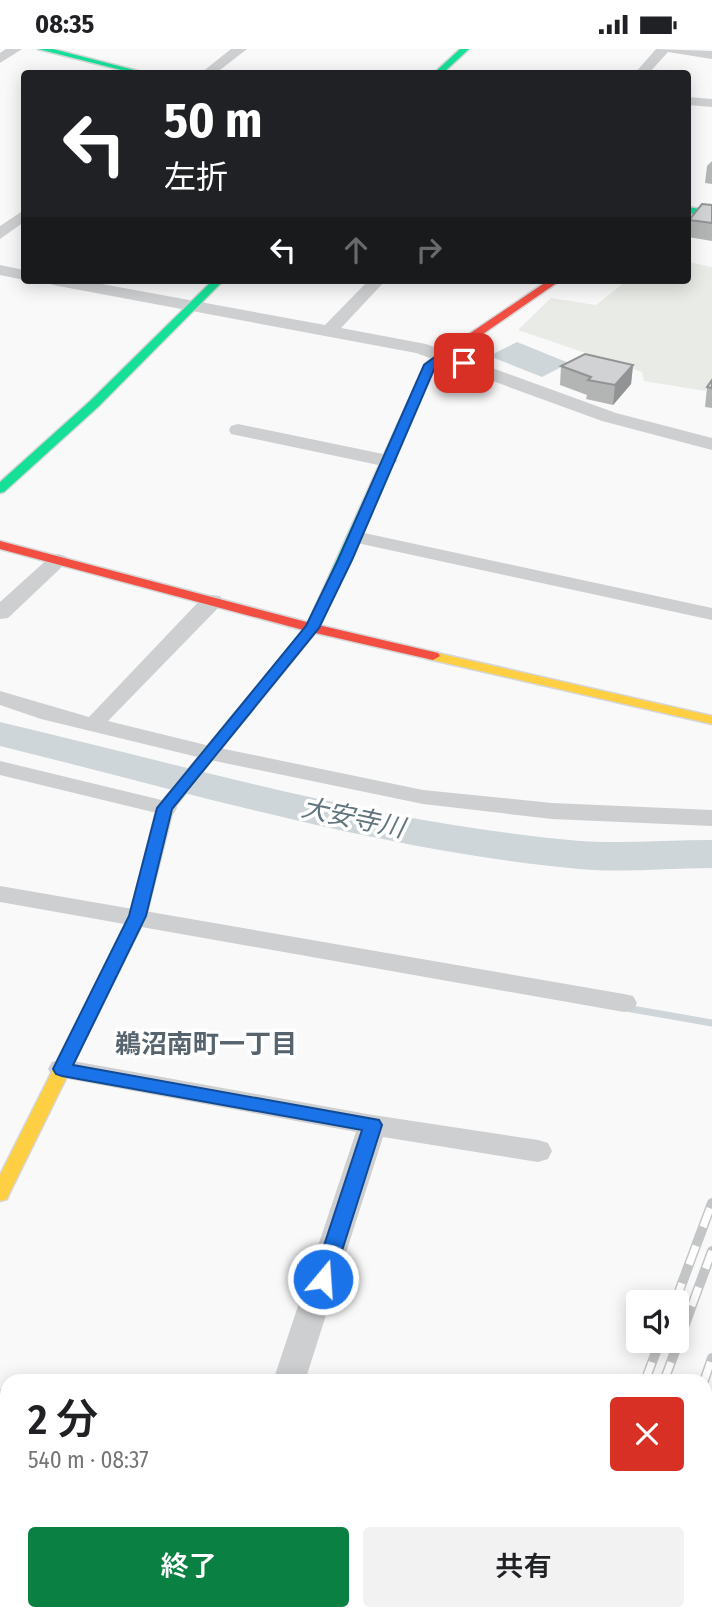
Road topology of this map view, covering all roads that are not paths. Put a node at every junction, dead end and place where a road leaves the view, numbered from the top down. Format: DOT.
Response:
graph roads {
  1 [pos="15,49"];
  2 [pos="42,49"];
  3 [pos="240,49"];
  4 [pos="465,49"];
  5 [pos="663,49"];
  6 [pos="672,49"];
  7 [pos="712,55"];
  8 [pos="0,59"];
  9 [pos="130,70"];
  10 [pos="212,70"];
  11 [pos="441,70"];
  12 [pos="645,70"];
  13 [pos="691,101"];
  14 [pos="712,103"];
  15 [pos="691,210"];
  16 [pos="712,214"];
  17 [pos="21,217"];
  18 [pos="0,234"];
  19 [pos="0,270"];
  20 [pos="21,274"];
  21 [pos="74,284"];
  22 [pos="215,284"];
  23 [pos="374,284"];
  24 [pos="550,284"];
  25 [pos="191,306"];
  26 [pos="330,331"];
  27 [pos="443,355"];
  28 [pos="238,430"];
  29 [pos="712,444"];
  30 [pos="388,461"];
  31 [pos="0,489"];
  32 [pos="355,537"];
  33 [pos="0,545"];
  34 [pos="58,560"];
  35 [pos="212,601"];
  36 [pos="0,613"];
  37 [pos="712,614"];
  38 [pos="312,628"];
  39 [pos="0,698"];
  40 [pos="100,717"];
  41 [pos="712,720"];
  42 [pos="210,753"];
  43 [pos="0,768"];
  44 [pos="165,807"];
  45 [pos="712,818"];
  46 [pos="0,894"];
  47 [pos="138,916"];
  48 [pos="624,1003"];
  49 [pos="62,1069"];
  50 [pos="373,1125"];
  51 [pos="538,1151"];
  52 [pos="0,1195"];
  53 [pos="291,1374"];
  1 -- 8 [label="street"];
  2 -- 9 [label="street"];
  3 -- 10 [label="street"];
  4 -- 11 [label="street"];
  5 -- 12 [label="street"];
  6 -- 7 [label="street"];
  13 -- 14 [label="street"];
  15 -- 16 [label="street"];
  17 -- 18 [label="street"];
  19 -- 20 [label="street"];
  21 -- 25 [label="street"];
  22 -- 25 [label="street"];
  23 -- 26 [label="street"];
  24 -- 27 [label="street"];
  25 -- 26 [label="street"];
  25 -- 31 [label="street"];
  26 -- 27 [label="street"];
  27 -- 29 [label="street"];
  27 -- 30 [label="street"];
  28 -- 30 [label="street"];
  30 -- 32 [label="street"];
  32 -- 37 [label="street"];
  32 -- 38 [label="street"];
  33 -- 34 [label="street"];
  34 -- 35 [label="street"];
  34 -- 36 [label="street"];
  35 -- 38 [label="street"];
  35 -- 40 [label="street"];
  38 -- 41 [label="street"];
  38 -- 42 [label="street"];
  39 -- 42 [label="street"];
  42 -- 44 [label="street"];
  42 -- 45 [label="street"];
  43 -- 44 [label="street"];
  44 -- 47 [label="street"];
  46 -- 47 [label="street"];
  47 -- 48 [label="street"];
  47 -- 49 [label="street"];
  49 -- 50 [label="street"];
  49 -- 52 [label="street"];
  50 -- 51 [label="street"];
  50 -- 53 [label="street"];
}
